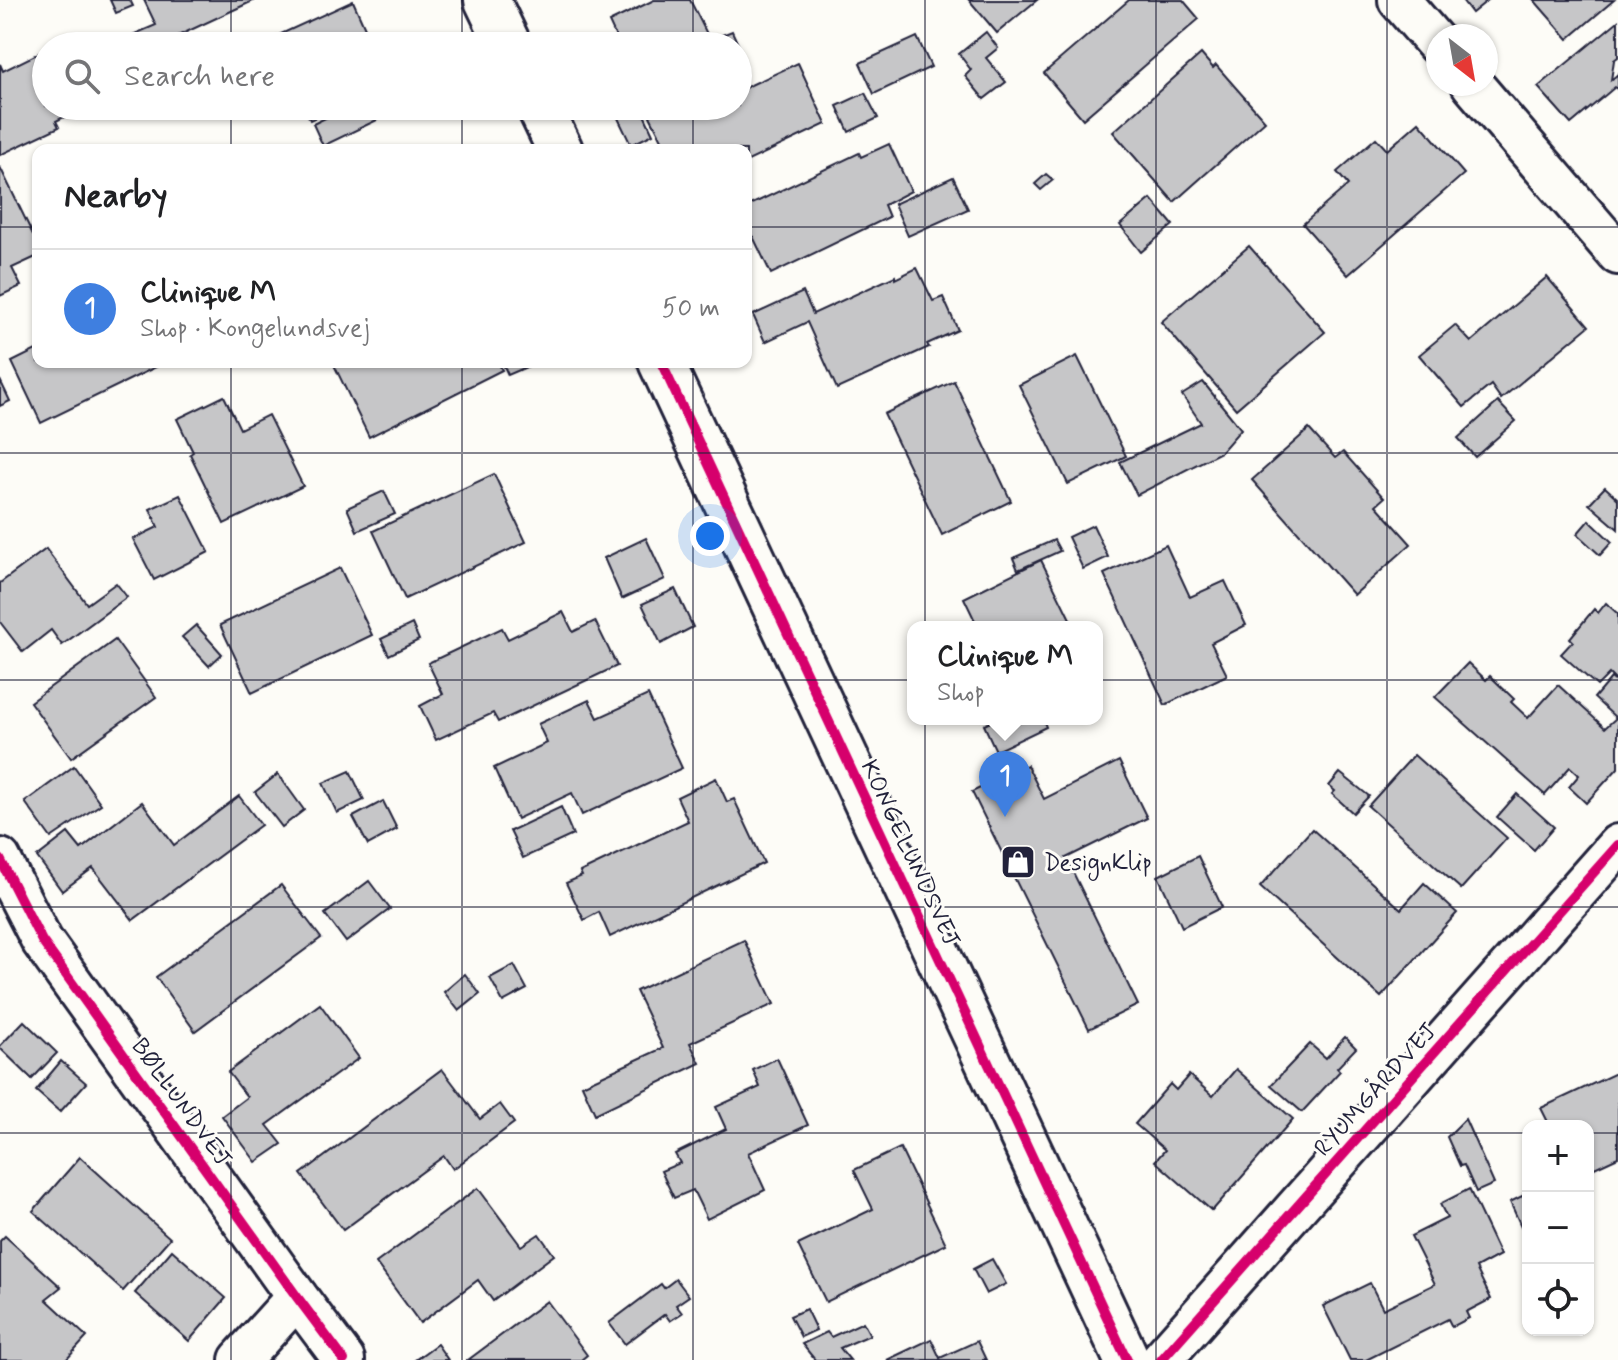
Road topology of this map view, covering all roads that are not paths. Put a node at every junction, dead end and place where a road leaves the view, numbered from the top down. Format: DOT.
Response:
graph roads {
  1 [pos="487,0"];
  2 [pos="1399,0"];
  3 [pos="1426,31"];
  4 [pos="502,32"];
  5 [pos="1482,96"];
  6 [pos="546,120"];
  7 [pos="557,144"];
  8 [pos="1618,254"];
  9 [pos="664,368"];
  10 [pos="1618,845"];
  11 [pos="0,859"];
  12 [pos="297,1297"];
  13 [pos="240,1360"];
  14 [pos="344,1360"];
  15 [pos="1127,1360"];
  16 [pos="1161,1360"];
  1 -- 4 [label="street"];
  2 -- 3 [label="street"];
  5 -- 8 [label="street"];
  6 -- 7 [label="street"];
  9 -- 15 [label="street, KONGELUNDSVEJ"];
  10 -- 16 [label="street, RYUMGÅRDVEJ"];
  11 -- 12 [label="street, BØLLUNDVEJ"];
  12 -- 13 [label="street"];
  12 -- 14 [label="street, BØLLUNDVEJ"];
}
